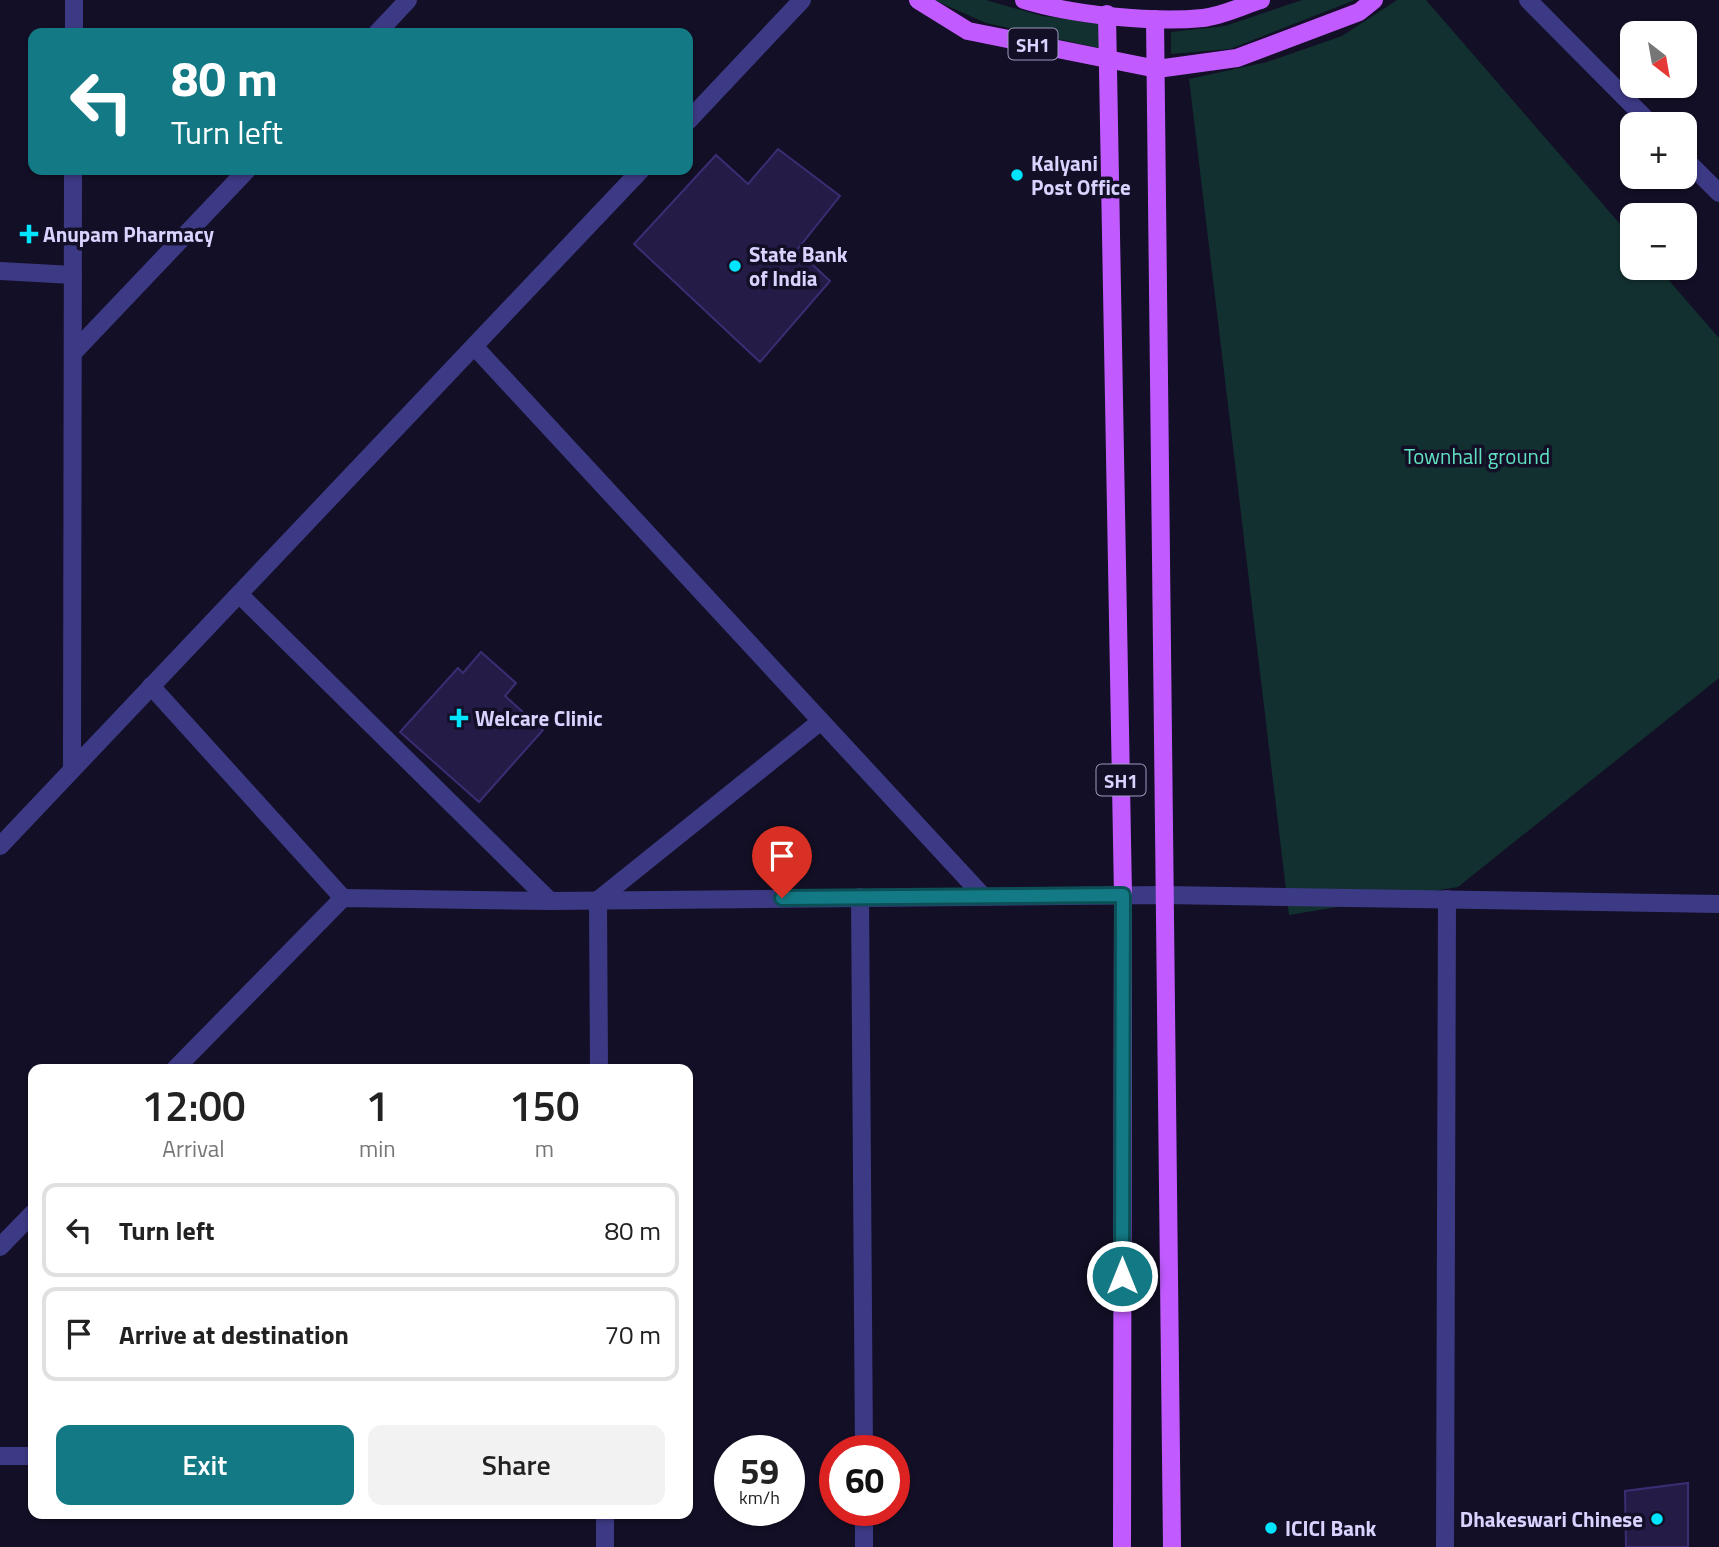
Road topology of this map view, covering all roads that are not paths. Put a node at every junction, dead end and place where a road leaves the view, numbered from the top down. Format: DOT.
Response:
graph roads {
  1 [pos="74,0"];
  2 [pos="408,0"];
  3 [pos="803,0"];
  4 [pos="918,0"];
  5 [pos="1024,0"];
  6 [pos="1261,0"];
  7 [pos="1374,0"];
  8 [pos="1528,0"];
  9 [pos="1107,14"];
  10 [pos="1155,19"];
  11 [pos="74,28"];
  12 [pos="382,28"];
  13 [pos="1107,59"];
  14 [pos="1157,69"];
  15 [pos="1639,112"];
  16 [pos="693,116"];
  17 [pos="1697,171"];
  18 [pos="73,175"];
  19 [pos="242,175"];
  20 [pos="636,175"];
  21 [pos="1719,193"];
  22 [pos="0,271"];
  23 [pos="73,275"];
  24 [pos="474,346"];
  25 [pos="73,353"];
  26 [pos="239,594"];
  27 [pos="151,686"];
  28 [pos="821,721"];
  29 [pos="72,770"];
  30 [pos="0,846"];
  31 [pos="1123,895"];
  32 [pos="1164,895"];
  33 [pos="983,896"];
  34 [pos="860,897"];
  35 [pos="343,898"];
  36 [pos="598,900"];
  37 [pos="1447,900"];
  38 [pos="550,901"];
  39 [pos="1719,904"];
  40 [pos="180,1064"];
  41 [pos="599,1064"];
  42 [pos="28,1218"];
  43 [pos="0,1247"];
  44 [pos="864,1435"];
  45 [pos="0,1456"];
  46 [pos="28,1456"];
  47 [pos="605,1519"];
  48 [pos="864,1526"];
  49 [pos="605,1547"];
  50 [pos="864,1547"];
  51 [pos="1122,1547"];
  52 [pos="1172,1547"];
  53 [pos="1445,1547"];
  1 -- 11 [label="street"];
  2 -- 12 [label="street"];
  3 -- 16 [label="street"];
  4 -- 13 [label="main road, SH1"];
  5 -- 9 [label="main road, SH1"];
  6 -- 10 [label="main road, SH1"];
  7 -- 14 [label="main road, SH1"];
  8 -- 15 [label="street"];
  9 -- 10 [label="main road, SH1"];
  9 -- 13 [label="main road, SH1"];
  10 -- 14 [label="main road"];
  13 -- 14 [label="main road, SH1"];
  13 -- 31 [label="main road, SH1"];
  14 -- 32 [label="main road, SH1"];
  17 -- 21 [label="street"];
  18 -- 23 [label="street"];
  19 -- 25 [label="street"];
  20 -- 24 [label="street"];
  22 -- 23 [label="street"];
  23 -- 25 [label="street"];
  24 -- 26 [label="street"];
  24 -- 28 [label="street"];
  25 -- 29 [label="street"];
  26 -- 27 [label="street"];
  26 -- 38 [label="street"];
  27 -- 29 [label="street"];
  27 -- 35 [label="street"];
  28 -- 33 [label="street"];
  28 -- 36 [label="street"];
  29 -- 30 [label="street"];
  31 -- 32 [label="street"];
  31 -- 33 [label="street"];
  31 -- 51 [label="main road, SH1"];
  32 -- 37 [label="street"];
  32 -- 52 [label="main road, SH1"];
  33 -- 34 [label="street"];
  34 -- 36 [label="street"];
  34 -- 44 [label="street"];
  35 -- 38 [label="street"];
  35 -- 40 [label="street"];
  36 -- 38 [label="street"];
  36 -- 41 [label="street"];
  37 -- 39 [label="street"];
  37 -- 53 [label="street"];
  42 -- 43 [label="street"];
  45 -- 46 [label="street"];
  47 -- 49 [label="street"];
  48 -- 50 [label="street"];
}
